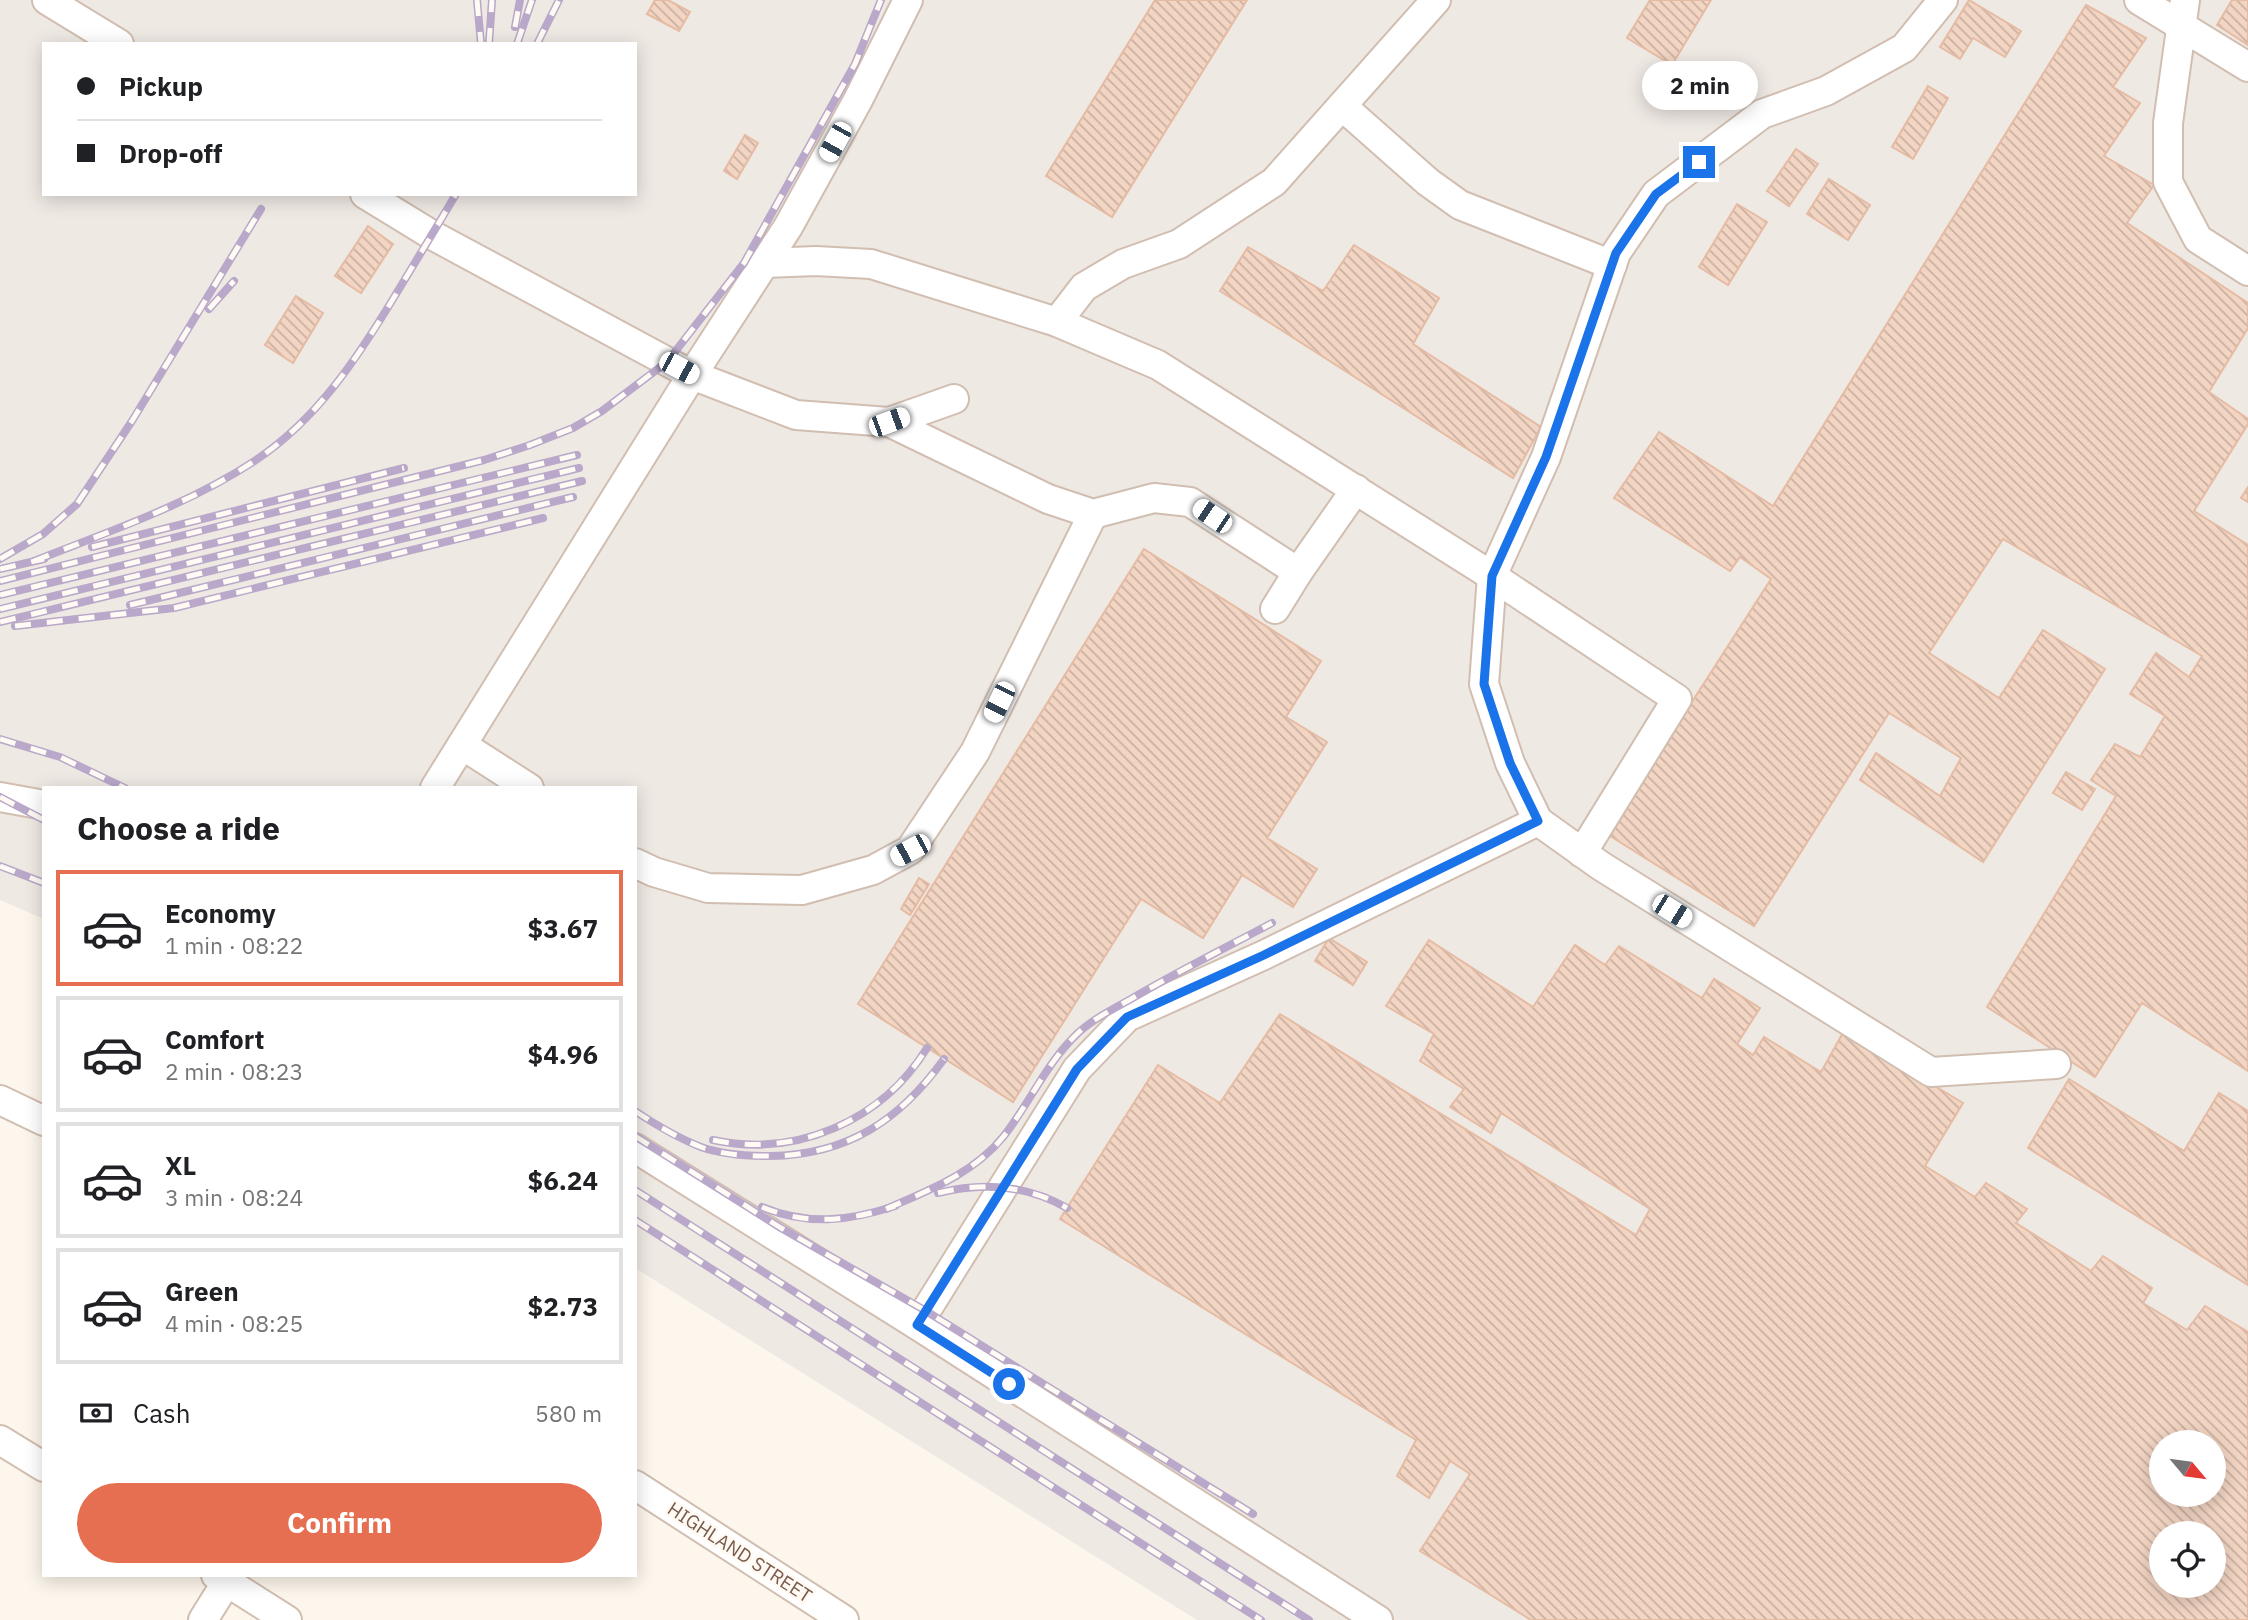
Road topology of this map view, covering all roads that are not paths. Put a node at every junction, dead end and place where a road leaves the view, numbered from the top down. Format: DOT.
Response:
graph roads {
  1 [pos="47,0"];
  2 [pos="908,0"];
  3 [pos="1436,0"];
  4 [pos="1943,0"];
  5 [pos="2139,0"];
  6 [pos="2183,13"];
  7 [pos="116,42"];
  8 [pos="2248,67"];
  9 [pos="1342,106"];
  10 [pos="368,196"];
  11 [pos="765,263"];
  12 [pos="1612,265"];
  13 [pos="2248,271"];
  14 [pos="1057,322"];
  15 [pos="692,375"];
  16 [pos="954,398"];
  17 [pos="889,422"];
  18 [pos="1356,489"];
  19 [pos="1093,514"];
  20 [pos="1298,572"];
  21 [pos="1492,576"];
  22 [pos="1275,609"];
  23 [pos="462,745"];
  24 [pos="436,786"];
  25 [pos="525,786"];
  26 [pos="0,797"];
  27 [pos="42,805"];
  28 [pos="1538,821"];
  29 [pos="1583,853"];
  30 [pos="637,864"];
  31 [pos="2056,1064"];
  32 [pos="0,1100"];
  33 [pos="42,1120"];
  34 [pos="637,1149"];
  35 [pos="917,1325"];
  36 [pos="0,1440"];
  37 [pos="42,1466"];
  38 [pos="637,1486"];
  39 [pos="225,1577"];
  40 [pos="203,1620"];
  41 [pos="287,1620"];
  42 [pos="844,1620"];
  43 [pos="1378,1620"];
  1 -- 7 [label="street"];
  2 -- 11 [label="street"];
  3 -- 9 [label="street"];
  4 -- 12 [label="street"];
  5 -- 6 [label="street"];
  6 -- 8 [label="street"];
  6 -- 13 [label="street"];
  9 -- 12 [label="street"];
  9 -- 14 [label="street"];
  10 -- 15 [label="street"];
  11 -- 14 [label="street"];
  11 -- 15 [label="street"];
  12 -- 21 [label="street"];
  14 -- 18 [label="street"];
  15 -- 17 [label="street"];
  15 -- 23 [label="street"];
  16 -- 17 [label="street"];
  17 -- 19 [label="street"];
  18 -- 20 [label="street"];
  18 -- 21 [label="street"];
  19 -- 20 [label="street"];
  19 -- 30 [label="street"];
  20 -- 22 [label="street"];
  21 -- 28 [label="street"];
  21 -- 29 [label="street"];
  23 -- 24 [label="street"];
  23 -- 25 [label="street"];
  26 -- 27 [label="street"];
  28 -- 29 [label="street"];
  28 -- 35 [label="street"];
  29 -- 31 [label="street"];
  32 -- 33 [label="street"];
  34 -- 35 [label="street"];
  35 -- 43 [label="street"];
  36 -- 37 [label="street"];
  38 -- 42 [label="street, HIGHLAND STREET"];
  39 -- 40 [label="street"];
  39 -- 41 [label="street"];
}
